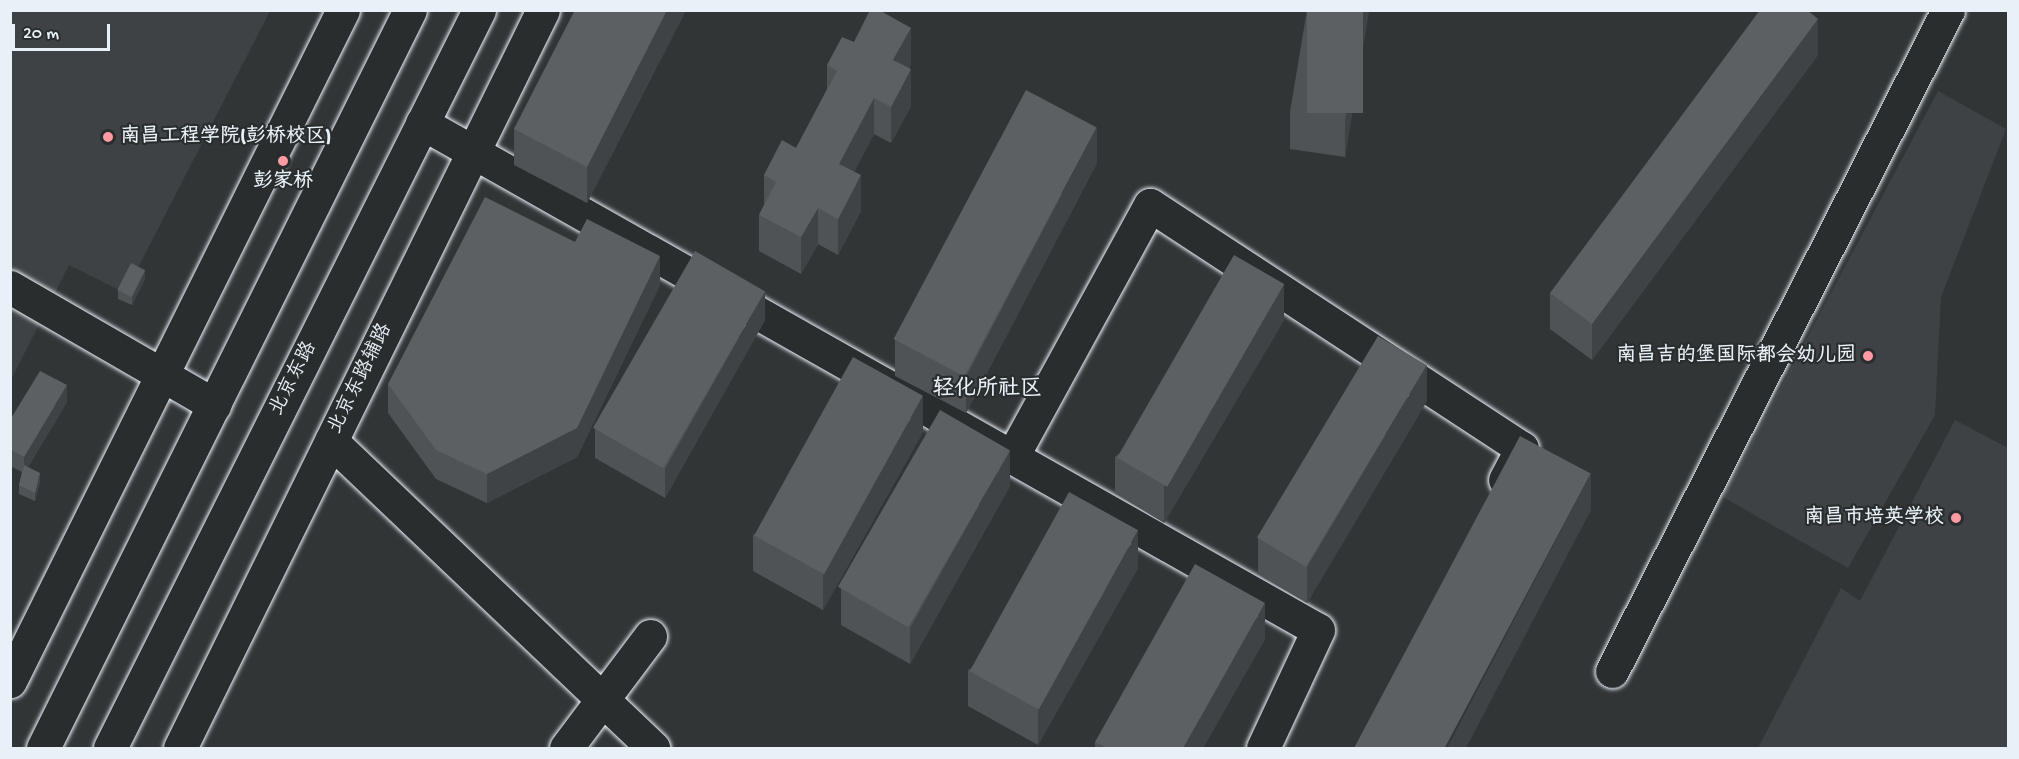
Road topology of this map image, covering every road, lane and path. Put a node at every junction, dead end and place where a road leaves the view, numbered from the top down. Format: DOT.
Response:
graph roads {
  1 [pos="343,10"];
  2 [pos="410,10"];
  3 [pos="479,10"];
  4 [pos="543,10"];
  5 [pos="1948,10"];
  6 [pos="423,123"];
  7 [pos="473,152"];
  8 [pos="10,287"];
  9 [pos="162,375"];
  10 [pos="214,405"];
  11 [pos="331,441"];
  12 [pos="1012,455"];
  13 [pos="1490,510"];
  14 [pos="650,636"];
  15 [pos="1612,671"];
  16 [pos="10,681"];
  17 [pos="602,700"];
  18 [pos="43,748"];
  19 [pos="110,748"];
  20 [pos="180,748"];
  21 [pos="566,748"];
  22 [pos="652,748"];
  23 [pos="1263,748"];
  1 -- 9 [label="main road"];
  2 -- 10 [label="main road"];
  3 -- 6 [label="main road, 北京东路"];
  4 -- 7 [label="main road, 北京东路辅路"];
  5 -- 15 [label="main road"];
  6 -- 7 [label="main road"];
  6 -- 19 [label="main road, 北京东路"];
  7 -- 11 [label="main road, 北京东路辅路"];
  7 -- 12 [label="main road"];
  8 -- 9 [label="main road"];
  9 -- 10 [label="main road"];
  9 -- 16 [label="main road"];
  10 -- 18 [label="main road"];
  11 -- 17 [label="main road"];
  11 -- 20 [label="main road, 北京东路辅路"];
  12 -- 13 [label="main road"];
  12 -- 23 [label="main road"];
  14 -- 17 [label="main road"];
  17 -- 21 [label="main road"];
  17 -- 22 [label="main road"];
}
